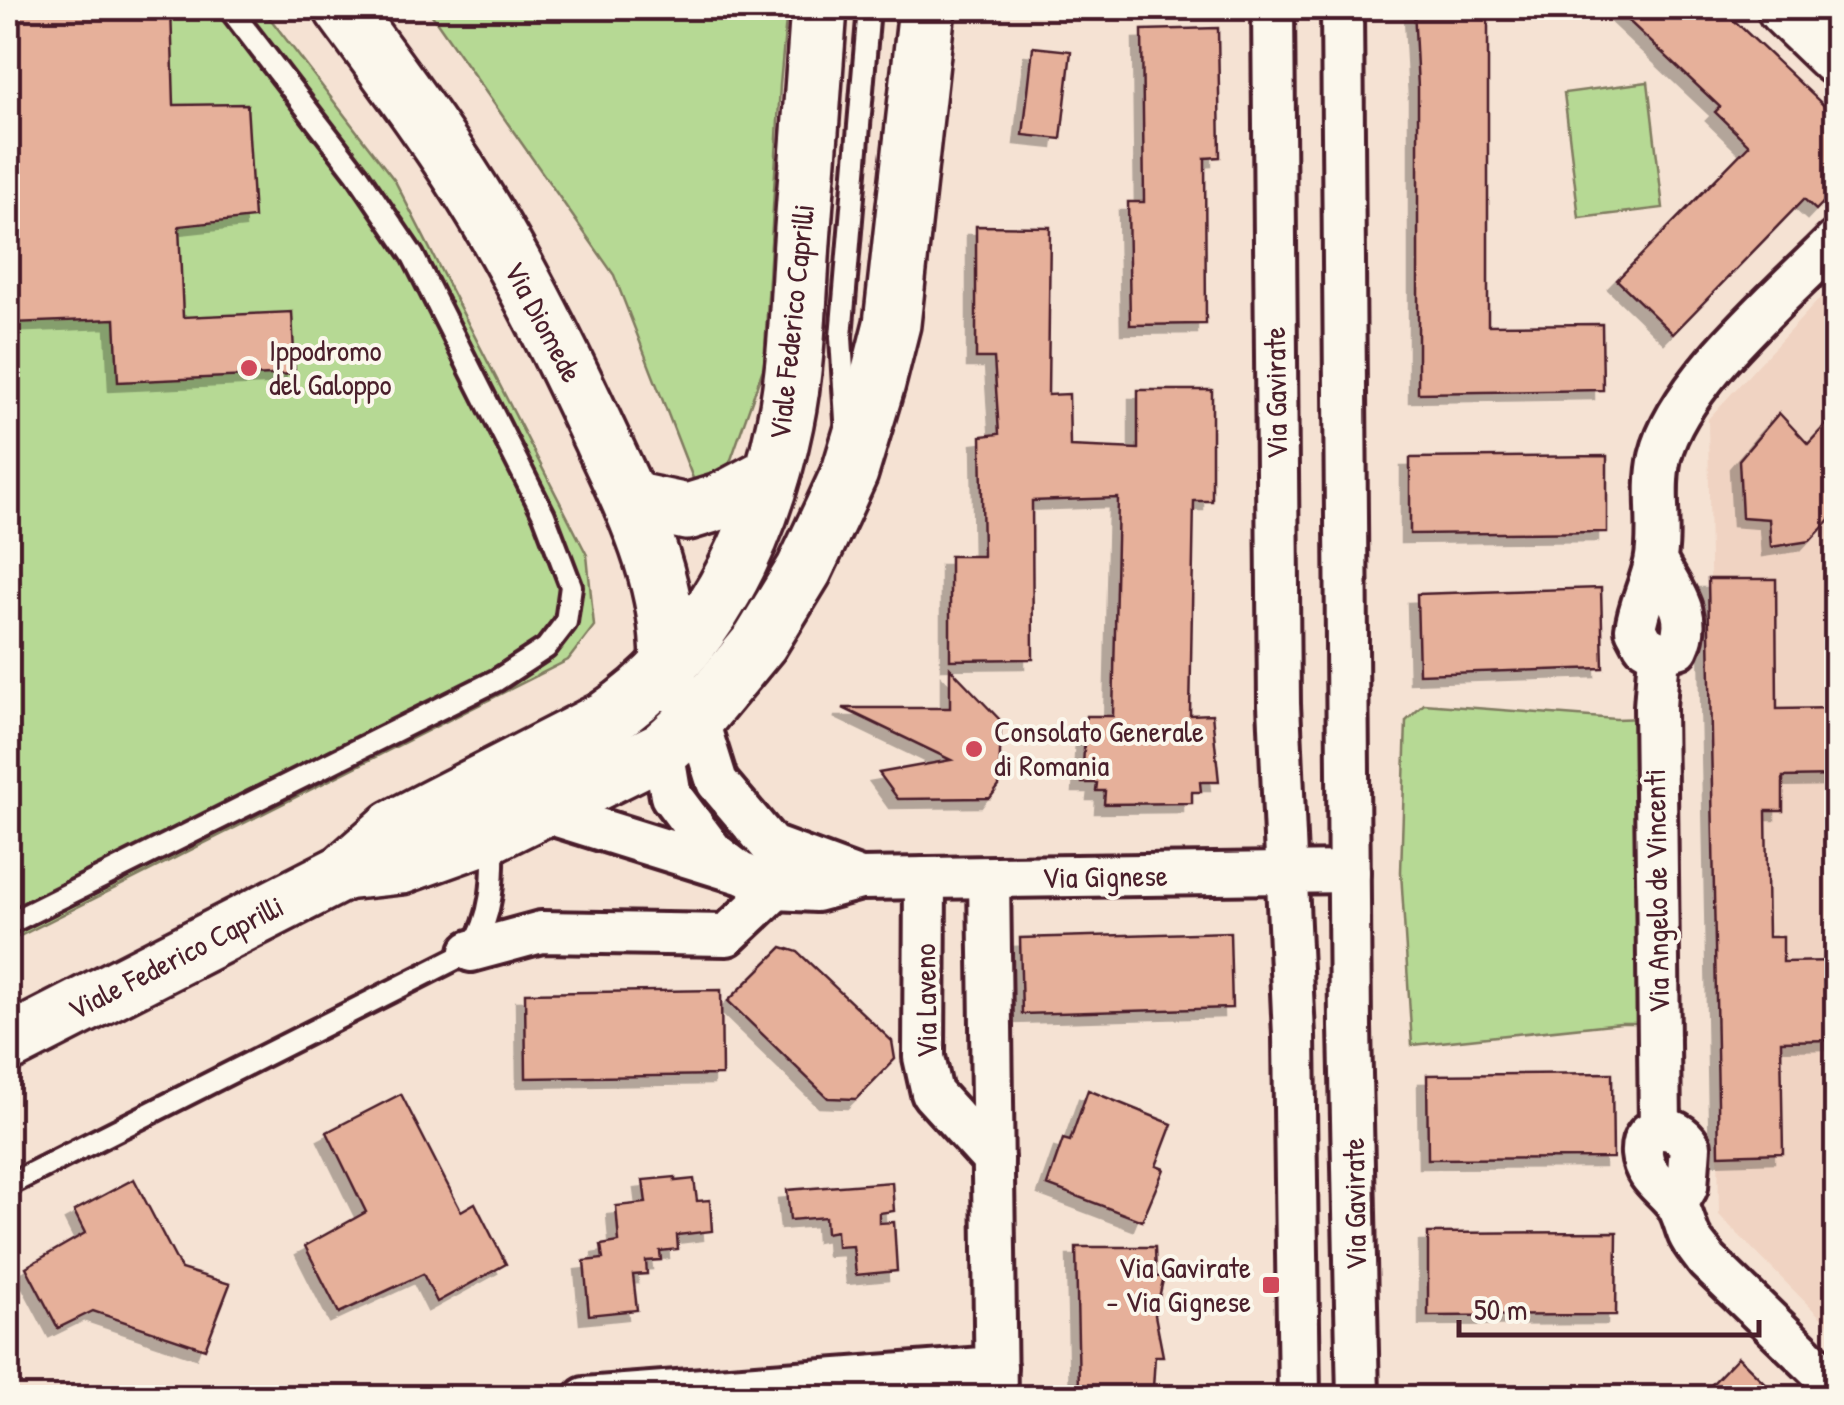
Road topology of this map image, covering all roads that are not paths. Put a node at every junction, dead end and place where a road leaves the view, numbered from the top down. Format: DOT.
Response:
graph roads {
  1 [pos="229,8"];
  2 [pos="342,8"];
  3 [pos="819,8"];
  4 [pos="869,8"];
  5 [pos="927,8"];
  6 [pos="1273,8"];
  7 [pos="1342,8"];
  8 [pos="1785,8"];
  9 [pos="1836,57"];
  10 [pos="1836,241"];
  11 [pos="850,472"];
  12 [pos="772,474"];
  13 [pos="630,500"];
  14 [pos="669,669"];
  15 [pos="680,734"];
  16 [pos="1348,770"];
  17 [pos="1282,779"];
  18 [pos="517,822"];
  19 [pos="344,872"];
  20 [pos="1350,872"];
  21 [pos="1287,875"];
  22 [pos="925,878"];
  23 [pos="989,878"];
  24 [pos="860,880"];
  25 [pos="759,882"];
  26 [pos="8,924"];
  27 [pos="471,951"];
  28 [pos="1292,1023"];
  29 [pos="1350,1028"];
  30 [pos="8,1044"];
  31 [pos="993,1160"];
  32 [pos="8,1185"];
  33 [pos="996,1382"];
  34 [pos="1836,1386"];
  35 [pos="585,1398"];
  36 [pos="1299,1398"];
  37 [pos="1358,1398"];
  1 -- 26 [label="lane"];
  2 -- 13 [label="street, Via Diomede"];
  3 -- 12 [label="street, Viale Federico Caprilli"];
  4 -- 11 [label="lane, Viale Federico Caprilli"];
  5 -- 11 [label="street, Viale Federico Caprilli"];
  6 -- 17 [label="street, Via Gavirate"];
  7 -- 16 [label="street, Via Gavirate"];
  8 -- 9 [label="street"];
  10 -- 34 [label="street, Via Angelo de Vincenti"];
  11 -- 15 [label="street, Viale Federico Caprilli"];
  12 -- 13 [label="street"];
  12 -- 14 [label="street, Viale Federico Caprilli"];
  13 -- 14 [label="street, Via Diomede"];
  14 -- 15 [label="street"];
  14 -- 19 [label="street, Viale Federico Caprilli"];
  15 -- 18 [label="street, Viale Federico Caprilli"];
  15 -- 24 [label="street, Via Gignese"];
  15 -- 25 [label="street"];
  16 -- 17 [label="street"];
  16 -- 20 [label="street, Via Gavirate"];
  17 -- 21 [label="street, Via Gavirate"];
  18 -- 19 [label="street, Viale Federico Caprilli"];
  18 -- 25 [label="street, Via Gignese"];
  18 -- 27 [label="lane"];
  19 -- 30 [label="street, Viale Federico Caprilli"];
  20 -- 21 [label="street, Via Gignese"];
  20 -- 29 [label="street, Via Gavirate"];
  21 -- 23 [label="street, Via Gignese"];
  21 -- 28 [label="street, Via Gavirate"];
  22 -- 23 [label="street, Via Gignese"];
  22 -- 24 [label="street, Via Gignese"];
  22 -- 31 [label="street, Via Laveno"];
  23 -- 31 [label="street"];
  24 -- 25 [label="street, Via Gignese"];
  25 -- 27 [label="street"];
  27 -- 32 [label="lane"];
  28 -- 29 [label="street"];
  28 -- 36 [label="street, Via Gavirate"];
  29 -- 37 [label="street, Via Gavirate"];
  31 -- 33 [label="street"];
  33 -- 35 [label="street"];
}
